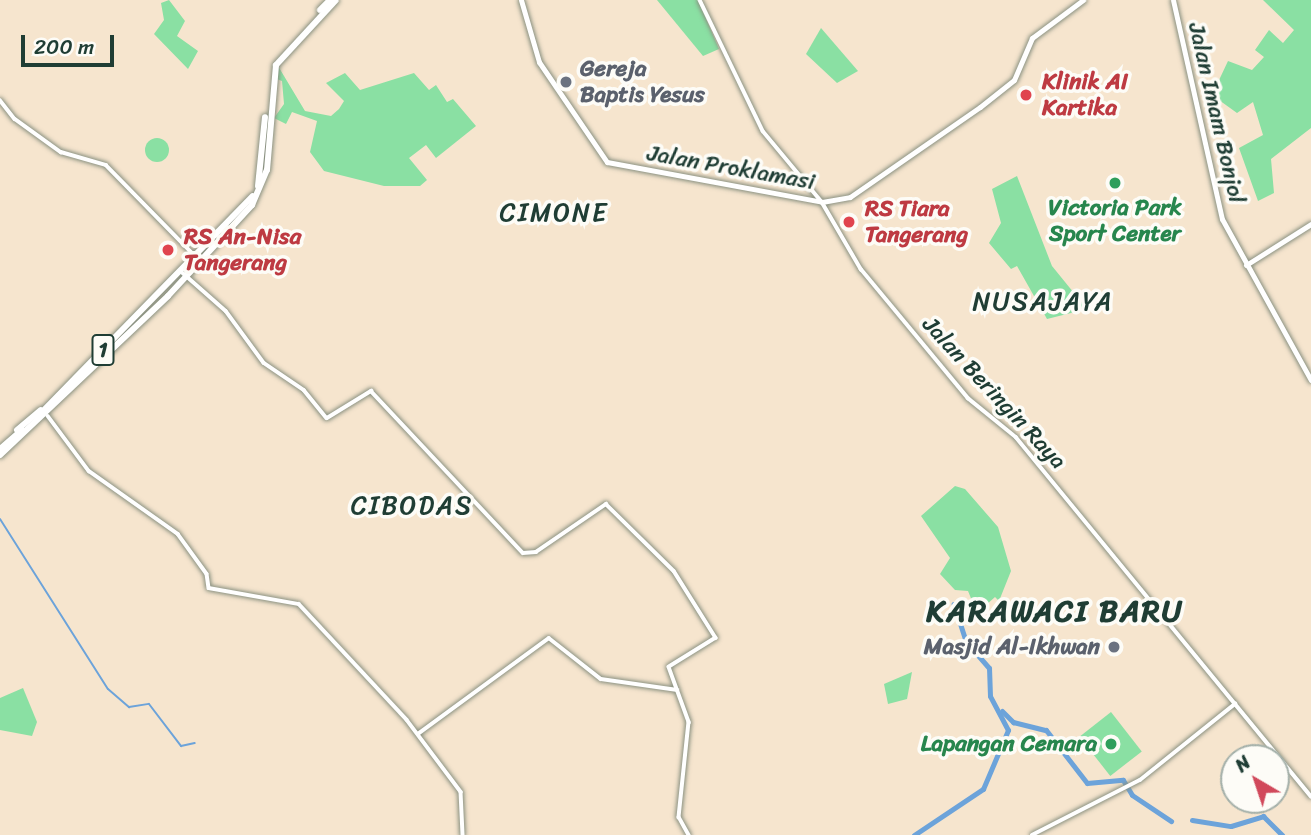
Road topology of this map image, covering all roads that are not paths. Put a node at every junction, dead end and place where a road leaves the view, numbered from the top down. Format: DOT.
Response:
graph roads {
  1 [pos="330,0"];
  2 [pos="336,0"];
  3 [pos="521,0"];
  4 [pos="700,0"];
  5 [pos="1083,0"];
  6 [pos="1173,0"];
  7 [pos="0,100"];
  8 [pos="267,128"];
  9 [pos="822,202"];
  10 [pos="1311,223"];
  11 [pos="197,258"];
  12 [pos="1246,265"];
  13 [pos="185,275"];
  14 [pos="1311,380"];
  15 [pos="51,406"];
  16 [pos="48,416"];
  17 [pos="32,424"];
  18 [pos="0,447"];
  19 [pos="0,455"];
  20 [pos="0,461"];
  21 [pos="677,690"];
  22 [pos="1235,704"];
  23 [pos="418,734"];
  24 [pos="1311,796"];
  25 [pos="1032,833"];
  26 [pos="463,835"];
  27 [pos="689,835"];
  1 -- 8 [label="highway, 1"];
  2 -- 8 [label="highway, 1"];
  3 -- 9 [label="main road, Jalan Proklamasi"];
  4 -- 9 [label="street, Jalan Beringin Raya"];
  5 -- 9 [label="main road, Jalan Proklamasi"];
  6 -- 12 [label="main road, Jalan Imam Bonjol"];
  7 -- 11 [label="street"];
  8 -- 11 [label="highway, 1"];
  8 -- 13 [label="highway, 1"];
  9 -- 22 [label="street, Jalan Beringin Raya"];
  10 -- 12 [label="main road"];
  11 -- 13 [label="highway, 1"];
  12 -- 14 [label="main road, Jalan Imam Bonjol"];
  13 -- 15 [label="highway, 1"];
  13 -- 21 [label="street"];
  15 -- 16 [label="highway"];
  15 -- 17 [label="highway, 1"];
  15 -- 18 [label="highway"];
  16 -- 20 [label="highway"];
  16 -- 23 [label="street"];
  17 -- 18 [label="highway, 1"];
  17 -- 19 [label="highway, 1"];
  21 -- 23 [label="street"];
  21 -- 27 [label="street"];
  22 -- 24 [label="street, Jalan Beringin Raya"];
  22 -- 25 [label="street"];
  23 -- 26 [label="street"];
}
